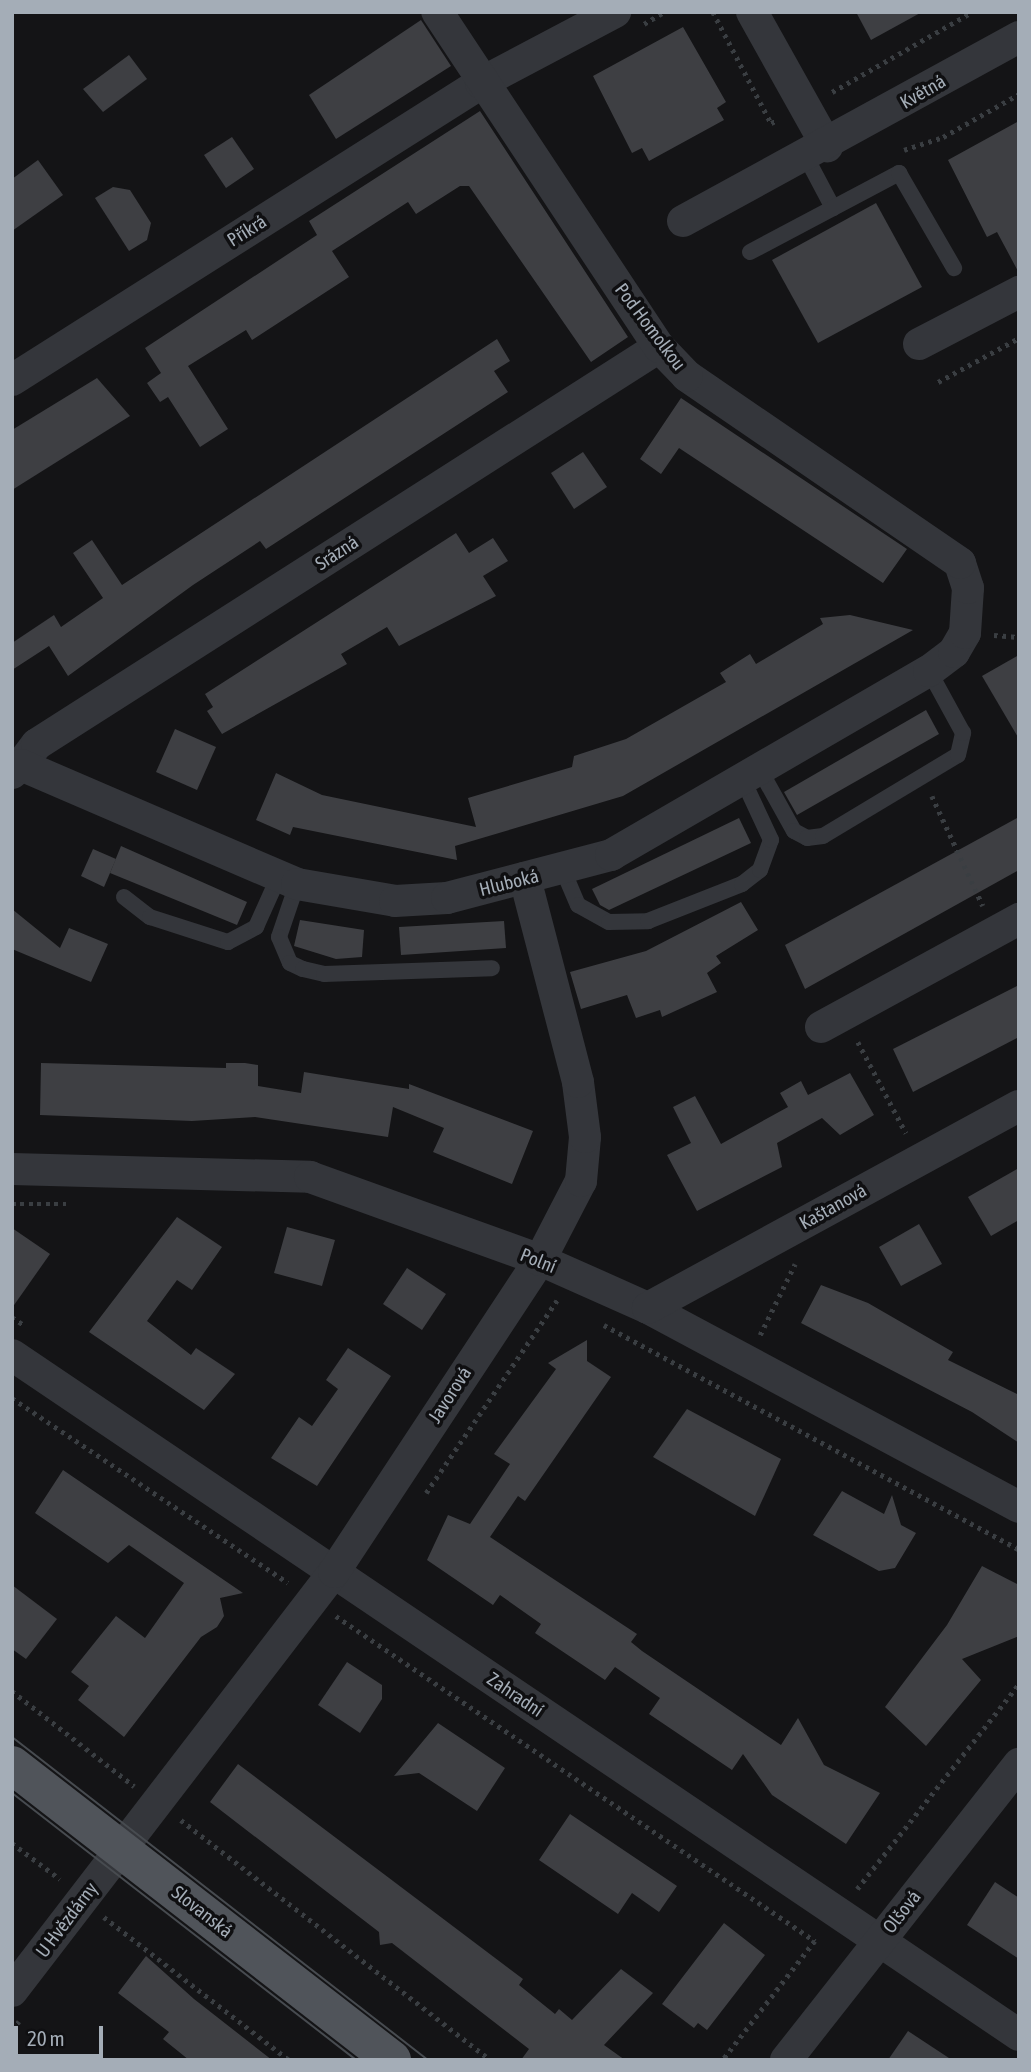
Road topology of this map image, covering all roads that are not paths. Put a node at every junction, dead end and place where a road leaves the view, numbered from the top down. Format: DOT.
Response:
graph roads {
  1 [pos="438,12"];
  2 [pos="615,12"];
  3 [pos="752,12"];
  4 [pos="1019,37"];
  5 [pos="481,83"];
  6 [pos="816,152"];
  7 [pos="833,208"];
  8 [pos="683,221"];
  9 [pos="750,252"];
  10 [pos="954,268"];
  11 [pos="1019,292"];
  12 [pos="919,344"];
  13 [pos="659,346"];
  14 [pos="12,380"];
  15 [pos="965,633"];
  16 [pos="929,671"];
  17 [pos="17,769"];
  18 [pos="751,775"];
  19 [pos="563,870"];
  20 [pos="526,878"];
  21 [pos="288,881"];
  22 [pos="124,897"];
  23 [pos="1004,919"];
  24 [pos="492,968"];
  25 [pos="832,1020"];
  26 [pos="1019,1106"];
  27 [pos="12,1169"];
  28 [pos="532,1273"];
  29 [pos="648,1308"];
  30 [pos="12,1355"];
  31 [pos="1019,1507"];
  32 [pos="334,1572"];
  33 [pos="12,1765"];
  34 [pos="1019,1765"];
  35 [pos="121,1848"];
  36 [pos="880,1941"];
  37 [pos="12,1991"];
  38 [pos="1019,2035"];
  39 [pos="392,2060"];
  40 [pos="786,2060"];
  1 -- 5 [label="street, Pod Homolkou"];
  2 -- 5 [label="street"];
  3 -- 6 [label="street"];
  4 -- 6 [label="street, Květná"];
  5 -- 13 [label="street, Pod Homolkou"];
  5 -- 14 [label="street, Příkrá"];
  6 -- 7 [label="lane"];
  6 -- 8 [label="street, Květná"];
  7 -- 9 [label="lane"];
  7 -- 10 [label="lane"];
  11 -- 12 [label="street"];
  13 -- 15 [label="street, Pod Homolkou"];
  13 -- 17 [label="street, Srázná"];
  15 -- 16 [label="street, Hluboká"];
  16 -- 18 [label="street, Hluboká"];
  16 -- 18 [label="lane"];
  17 -- 21 [label="street, Hluboká"];
  18 -- 19 [label="street, Hluboká"];
  18 -- 19 [label="lane"];
  19 -- 20 [label="street, Hluboká"];
  20 -- 21 [label="street, Hluboká"];
  20 -- 28 [label="street, Javorová"];
  21 -- 22 [label="lane"];
  21 -- 24 [label="lane"];
  23 -- 25 [label="street"];
  26 -- 29 [label="street, Kaštanová"];
  27 -- 28 [label="street, Polní"];
  28 -- 29 [label="street, Polní"];
  28 -- 32 [label="street, Javorová"];
  29 -- 31 [label="street, Polní"];
  30 -- 32 [label="street, Zahradní"];
  32 -- 35 [label="street, Javorová"];
  32 -- 36 [label="street, Zahradní"];
  33 -- 35 [label="main road, Slovanská"];
  34 -- 36 [label="street, Olšová"];
  35 -- 37 [label="street, U Hvězdárny"];
  35 -- 39 [label="main road, Slovanská"];
  36 -- 38 [label="street, Zahradní"];
  36 -- 40 [label="street, Olšová"];
}
